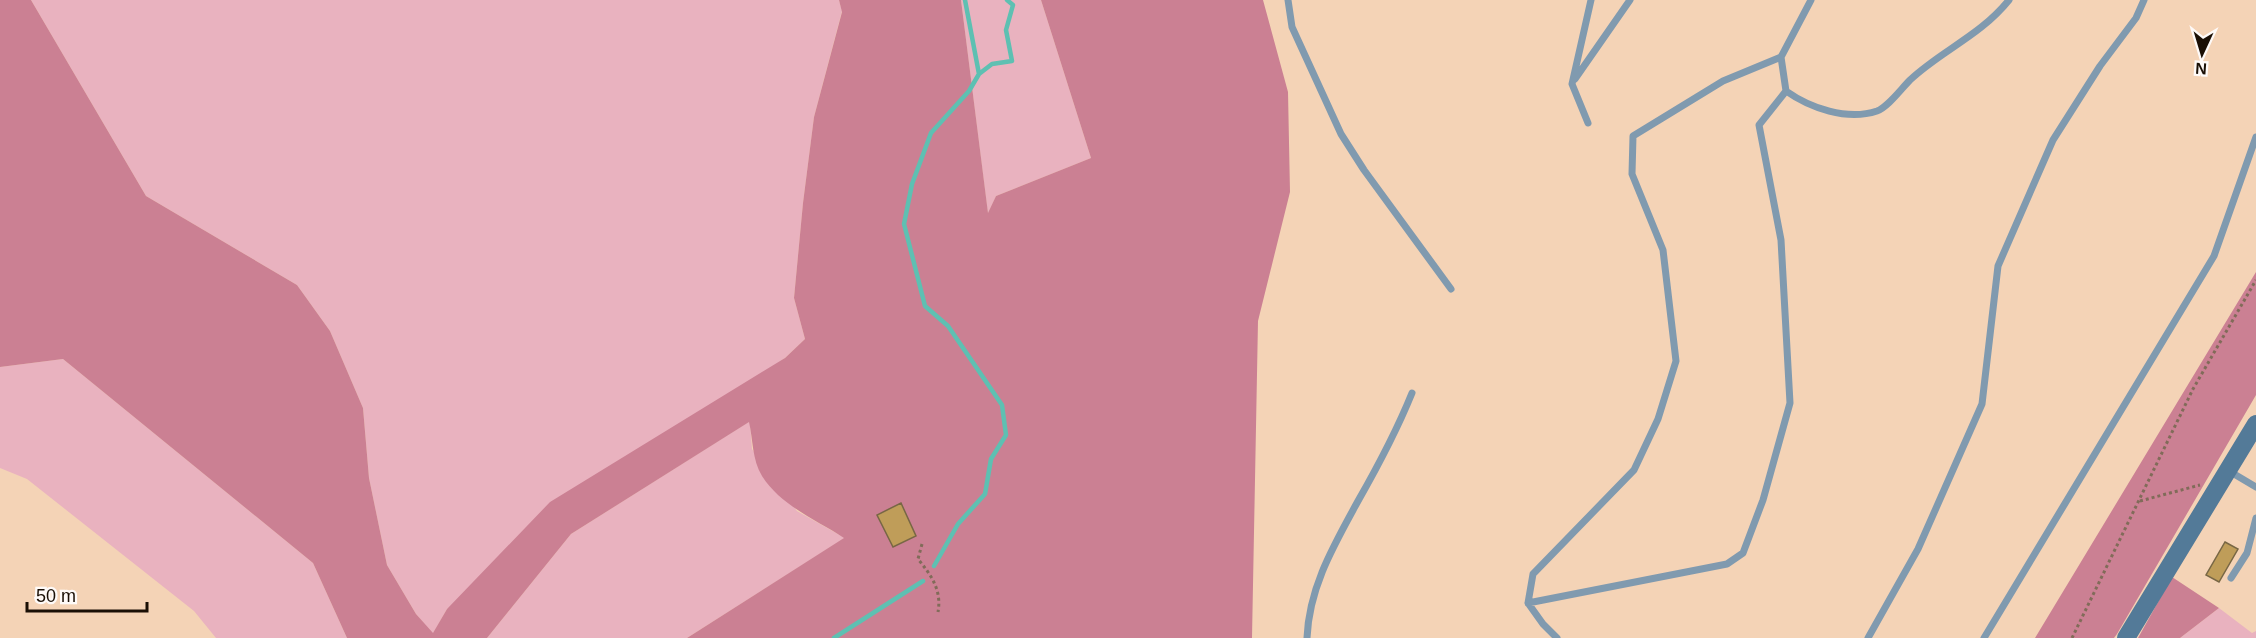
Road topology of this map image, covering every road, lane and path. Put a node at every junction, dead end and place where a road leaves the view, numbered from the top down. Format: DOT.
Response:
graph roads {
  1 [pos="1288,0"];
  2 [pos="1591,0"];
  3 [pos="1629,0"];
  4 [pos="1811,0"];
  5 [pos="2010,0"];
  6 [pos="2144,0"];
  7 [pos="1781,57"];
  8 [pos="1572,84"];
  9 [pos="1786,91"];
  10 [pos="1588,123"];
  11 [pos="2256,137"];
  12 [pos="2256,280"];
  13 [pos="1451,288"];
  14 [pos="1412,393"];
  15 [pos="2256,424"];
  16 [pos="2229,471"];
  17 [pos="2202,484"];
  18 [pos="2255,485"];
  19 [pos="2140,501"];
  20 [pos="2256,518"];
  21 [pos="922,544"];
  22 [pos="2231,578"];
  23 [pos="1528,603"];
  24 [pos="938,612"];
  25 [pos="1307,638"];
  26 [pos="1557,638"];
  27 [pos="1868,638"];
  28 [pos="1984,638"];
  29 [pos="2072,638"];
  30 [pos="2126,638"];
  1 -- 13 [label="lane"];
  2 -- 8 [label="lane"];
  3 -- 8 [label="lane"];
  4 -- 7 [label="lane"];
  5 -- 9 [label="lane"];
  6 -- 27 [label="lane"];
  7 -- 9 [label="lane"];
  7 -- 23 [label="lane"];
  8 -- 10 [label="lane"];
  9 -- 23 [label="lane"];
  11 -- 28 [label="lane"];
  12 -- 19 [label="path"];
  14 -- 25 [label="lane"];
  15 -- 16 [label="street"];
  16 -- 18 [label="lane"];
  16 -- 30 [label="street"];
  17 -- 19 [label="path"];
  19 -- 29 [label="path"];
  20 -- 22 [label="lane"];
  21 -- 24 [label="path"];
  23 -- 26 [label="lane"];
}
